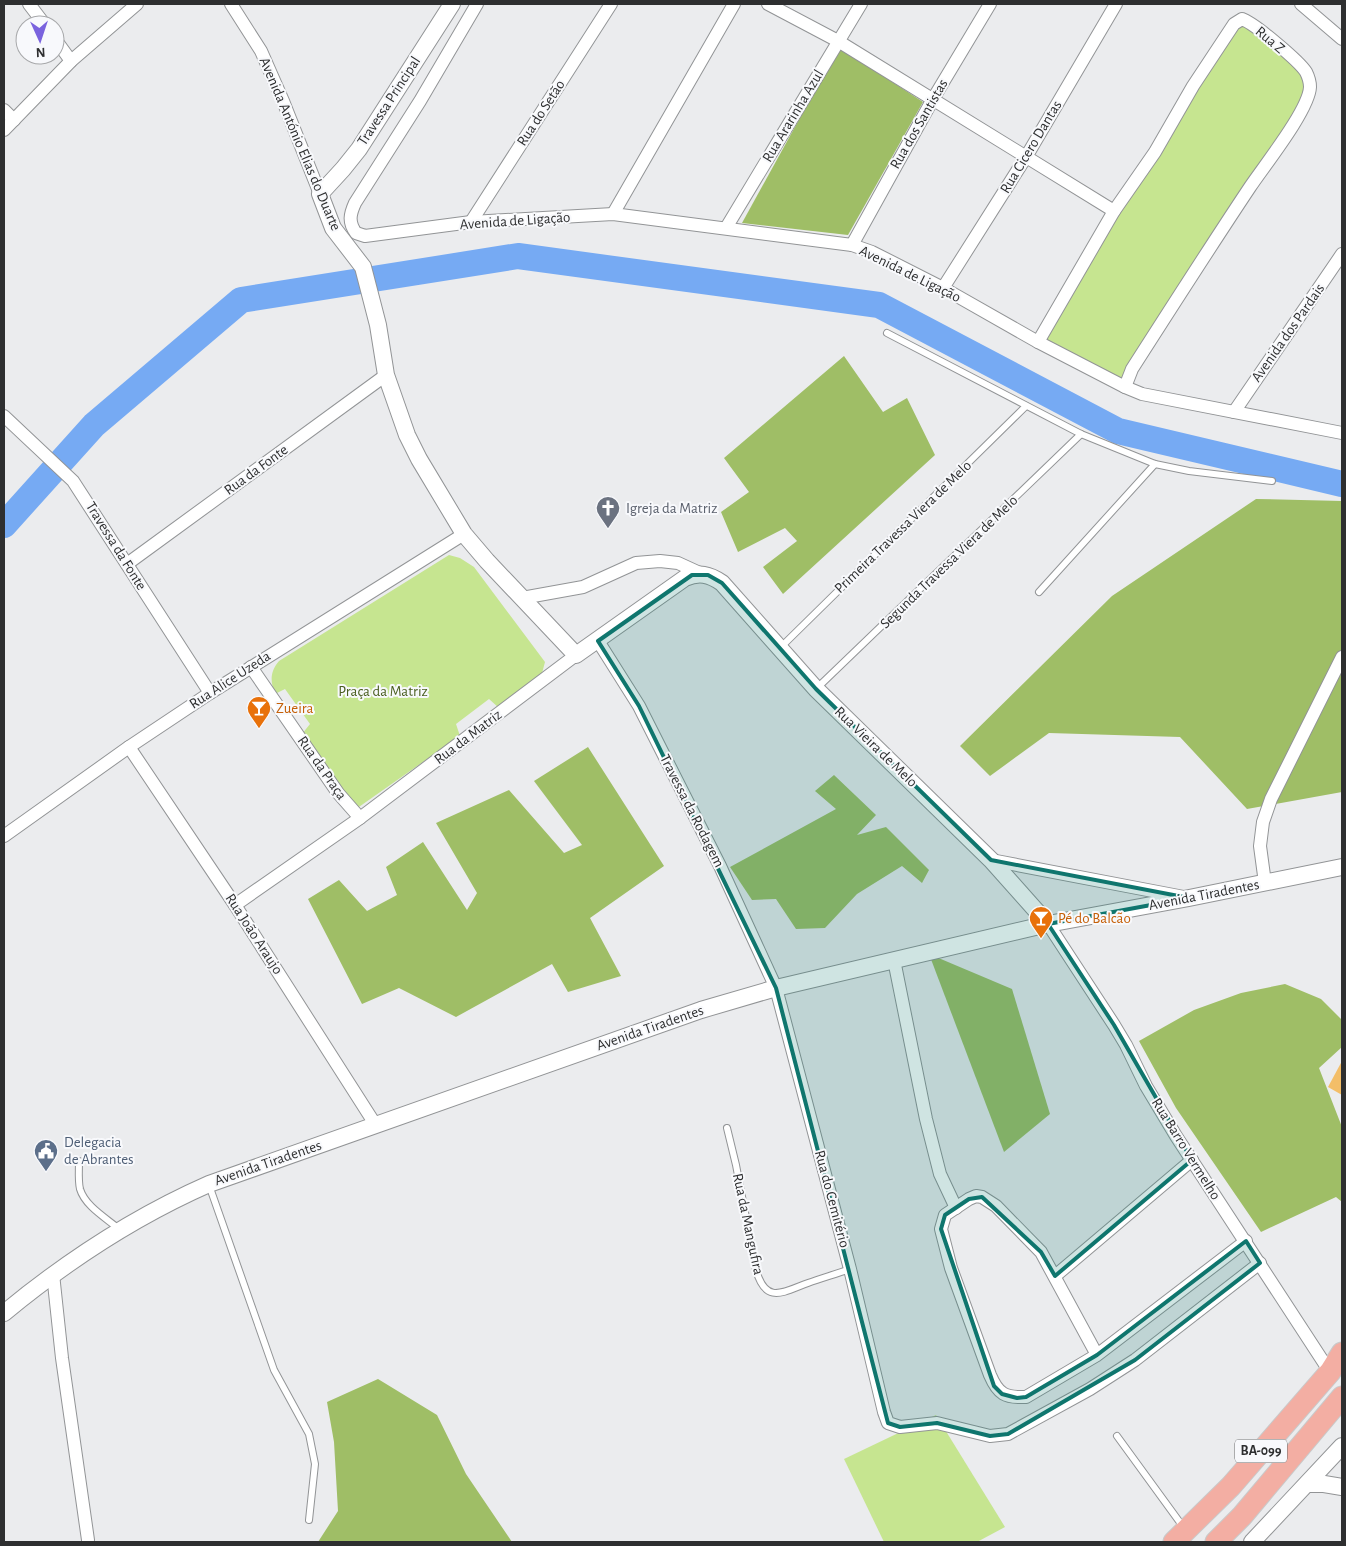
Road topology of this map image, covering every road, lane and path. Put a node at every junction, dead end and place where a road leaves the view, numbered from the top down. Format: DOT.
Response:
graph roads {
  1 [pos="29,4"];
  2 [pos="137,4"];
  3 [pos="231,4"];
  4 [pos="452,4"];
  5 [pos="477,4"];
  6 [pos="611,4"];
  7 [pos="734,4"];
  8 [pos="768,4"];
  9 [pos="861,4"];
  10 [pos="990,4"];
  11 [pos="1116,4"];
  12 [pos="1308,5"];
  13 [pos="37,15"];
  14 [pos="1342,39"];
  15 [pos="838,41"];
  16 [pos="65,52"];
  17 [pos="72,61"];
  18 [pos="933,99"];
  19 [pos="4,110"];
  20 [pos="14,120"];
  21 [pos="4,130"];
  22 [pos="1026,157"];
  23 [pos="320,194"];
  24 [pos="1114,211"];
  25 [pos="613,214"];
  26 [pos="471,222"];
  27 [pos="726,228"];
  28 [pos="852,245"];
  29 [pos="1342,254"];
  30 [pos="942,288"];
  31 [pos="887,332"];
  32 [pos="1038,342"];
  33 [pos="386,375"];
  34 [pos="1125,387"];
  35 [pos="1026,406"];
  36 [pos="1234,412"];
  37 [pos="4,416"];
  38 [pos="1342,433"];
  39 [pos="1082,434"];
  40 [pos="1156,464"];
  41 [pos="1272,481"];
  42 [pos="464,534"];
  43 [pos="127,564"];
  44 [pos="702,574"];
  45 [pos="1039,592"];
  46 [pos="522,598"];
  47 [pos="598,641"];
  48 [pos="780,647"];
  49 [pos="576,655"];
  50 [pos="1342,657"];
  51 [pos="250,666"];
  52 [pos="816,689"];
  53 [pos="210,692"];
  54 [pos="129,747"];
  55 [pos="360,818"];
  56 [pos="4,836"];
  57 [pos="991,860"];
  58 [pos="1342,866"];
  59 [pos="1265,883"];
  60 [pos="1189,898"];
  61 [pos="235,905"];
  62 [pos="1048,924"];
  63 [pos="894,960"];
  64 [pos="776,988"];
  65 [pos="375,1124"];
  66 [pos="727,1128"];
  67 [pos="79,1160"];
  68 [pos="1192,1160"];
  69 [pos="209,1184"];
  70 [pos="956,1208"];
  71 [pos="120,1230"];
  72 [pos="1246,1241"];
  73 [pos="1260,1263"];
  74 [pos="850,1269"];
  75 [pos="53,1274"];
  76 [pos="1055,1276"];
  77 [pos="4,1313"];
  78 [pos="1342,1354"];
  79 [pos="1097,1356"];
  80 [pos="1330,1372"];
  81 [pos="1342,1397"];
  82 [pos="1117,1436"];
  83 [pos="1342,1449"];
  84 [pos="1307,1484"];
  85 [pos="1342,1487"];
  86 [pos="309,1520"];
  87 [pos="1180,1537"];
  88 [pos="88,1540"];
  89 [pos="1216,1542"];
  90 [pos="1252,1542"];
  1 -- 13 [label="street"];
  2 -- 17 [label="street"];
  3 -- 23 [label="street, Avenida António Elias do Duarte"];
  4 -- 23 [label="street, Travessa Principal"];
  5 -- 26 [label="street, Avenida de Ligação"];
  6 -- 26 [label="street, Rua do Setão"];
  7 -- 25 [label="street"];
  8 -- 15 [label="street"];
  9 -- 15 [label="street, Rua Ararinha Azul"];
  10 -- 18 [label="street, Rua dos Santistas"];
  11 -- 22 [label="street, Rua Cicero Dantas"];
  12 -- 14 [label="street"];
  15 -- 18 [label="street"];
  15 -- 27 [label="street, Rua Ararinha Azul"];
  16 -- 17 [label="street"];
  17 -- 20 [label="street"];
  18 -- 22 [label="street"];
  18 -- 28 [label="street, Rua dos Santistas"];
  19 -- 20 [label="street"];
  20 -- 21 [label="street"];
  22 -- 24 [label="street"];
  22 -- 30 [label="street, Rua Cicero Dantas"];
  23 -- 33 [label="street, Avenida António Elias do Duarte"];
  24 -- 32 [label="street, Rua Z"];
  24 -- 34 [label="street, Rua Z"];
  25 -- 26 [label="street, Avenida de Ligação"];
  25 -- 27 [label="street, Avenida de Ligação"];
  27 -- 28 [label="street, Avenida de Ligação"];
  28 -- 30 [label="street, Avenida de Ligação"];
  29 -- 36 [label="street, Avenida dos Pardais"];
  30 -- 32 [label="street, Avenida de Ligação"];
  31 -- 35 [label="lane"];
  32 -- 34 [label="street, Avenida de Ligação"];
  33 -- 42 [label="street, Avenida António Elias do Duarte"];
  33 -- 43 [label="street, Rua da Fonte"];
  34 -- 36 [label="street, Avenida de Ligação"];
  35 -- 39 [label="lane"];
  35 -- 48 [label="lane, Primeira Travessa Viera de Melo"];
  36 -- 38 [label="street, Avenida de Ligação"];
  37 -- 43 [label="street, Travessa da Fonte"];
  39 -- 40 [label="lane"];
  39 -- 52 [label="lane, Segunda Travessa Viera de Melo"];
  40 -- 41 [label="lane"];
  40 -- 45 [label="lane"];
  42 -- 46 [label="street"];
  42 -- 51 [label="street, Rua Alice Uzeda"];
  43 -- 53 [label="street, Travessa da Fonte"];
  44 -- 46 [label="street"];
  44 -- 47 [label="street, Rua da Matriz"];
  44 -- 48 [label="street, Rua Vieira de Melo"];
  46 -- 49 [label="street"];
  47 -- 49 [label="street, Rua da Matriz"];
  47 -- 64 [label="street, Travessa da Rodagem"];
  48 -- 52 [label="street, Rua Vieira de Melo"];
  49 -- 55 [label="street, Rua da Matriz"];
  50 -- 59 [label="street"];
  51 -- 53 [label="street, Rua Alice Uzeda"];
  51 -- 55 [label="street, Rua da Praça"];
  52 -- 57 [label="street, Rua Vieira de Melo"];
  53 -- 54 [label="street, Rua Alice Uzeda"];
  54 -- 56 [label="street, Rua Alice Uzeda"];
  54 -- 61 [label="street, Rua João Araujo"];
  55 -- 61 [label="street, Rua da Matriz"];
  57 -- 60 [label="street"];
  57 -- 62 [label="street, Rua Vieira de Melo"];
  58 -- 59 [label="street, Avenida Tiradentes"];
  59 -- 60 [label="street, Avenida Tiradentes"];
  60 -- 62 [label="street, Avenida Tiradentes"];
  61 -- 65 [label="street, Rua João Araujo"];
  62 -- 63 [label="street, Avenida Tiradentes"];
  62 -- 68 [label="street, Rua Barro Vermelho"];
  63 -- 64 [label="street, Avenida Tiradentes"];
  63 -- 70 [label="street"];
  64 -- 65 [label="street, Avenida Tiradentes"];
  64 -- 74 [label="street, Rua do Cemitério"];
  65 -- 69 [label="street, Avenida Tiradentes"];
  66 -- 74 [label="lane, Rua da Mangufira"];
  67 -- 71 [label="lane"];
  68 -- 72 [label="street, Rua Barro Vermelho"];
  68 -- 76 [label="street"];
  69 -- 71 [label="street, Avenida Tiradentes"];
  69 -- 86 [label="lane"];
  70 -- 76 [label="street"];
  70 -- 79 [label="street"];
  71 -- 75 [label="street, Avenida Tiradentes"];
  72 -- 73 [label="street, Rua Barro Vermelho"];
  72 -- 79 [label="street"];
  73 -- 74 [label="street, Rua do Cemitério"];
  73 -- 80 [label="street, Rua Barro Vermelho"];
  75 -- 77 [label="street, Avenida Tiradentes"];
  75 -- 88 [label="street"];
  76 -- 79 [label="street"];
  78 -- 80 [label="highway, BA-099"];
  80 -- 87 [label="highway, BA-099"];
  81 -- 89 [label="highway, BA-099"];
  82 -- 87 [label="lane"];
  83 -- 84 [label="street"];
  84 -- 85 [label="street"];
  84 -- 90 [label="street"];
}
